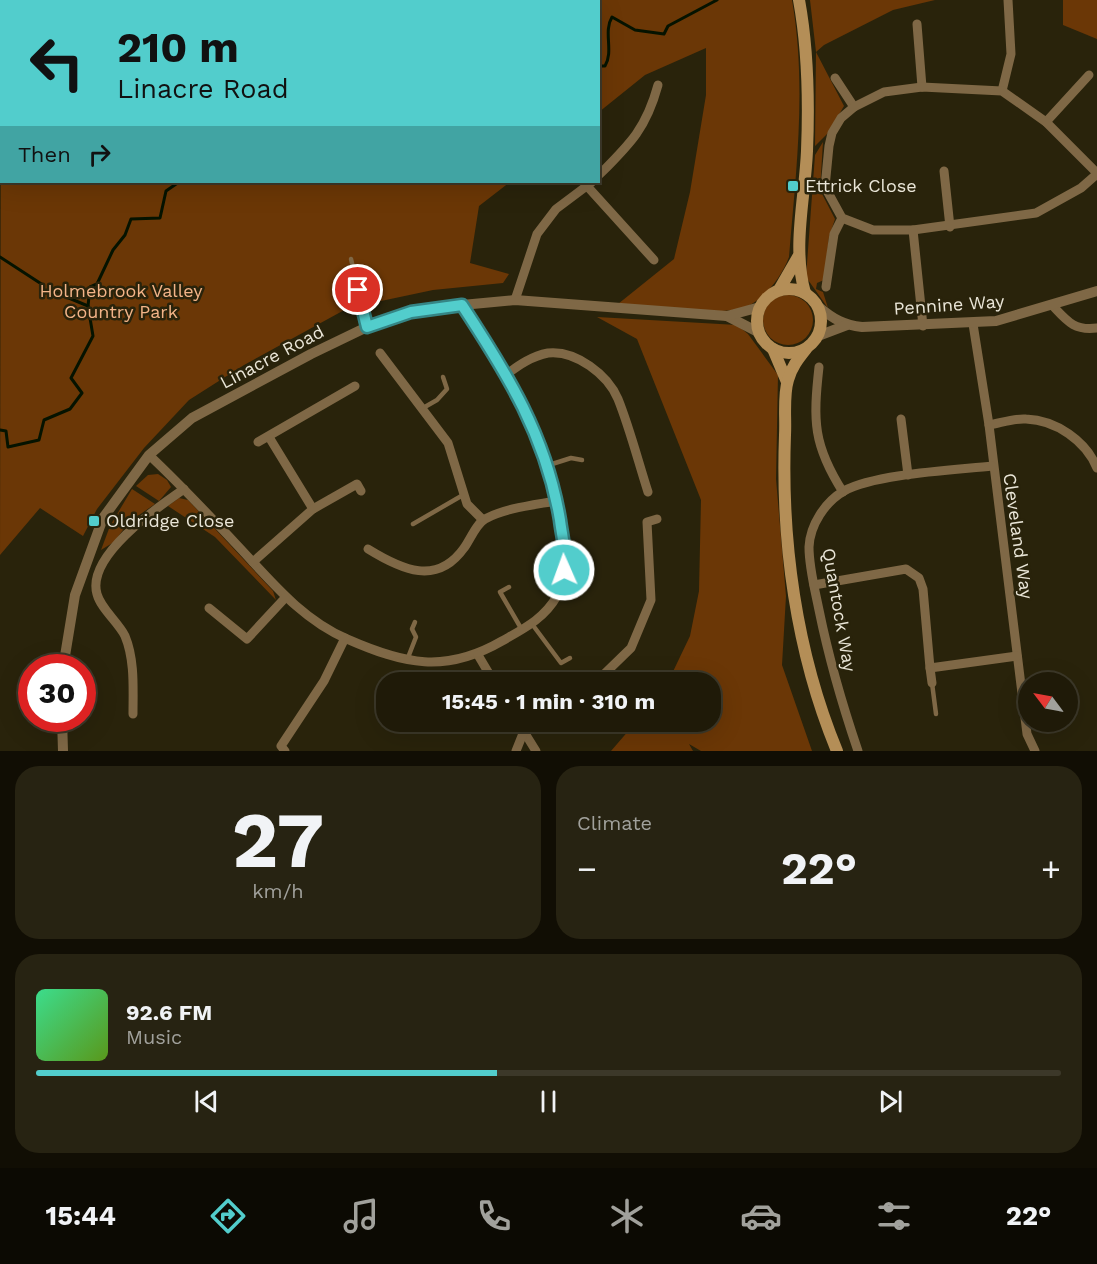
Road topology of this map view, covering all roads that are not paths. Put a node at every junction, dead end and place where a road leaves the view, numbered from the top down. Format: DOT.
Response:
graph roads {
  1 [pos="1008,0"];
  2 [pos="799,3"];
  3 [pos="918,24"];
  4 [pos="1089,75"];
  5 [pos="835,78"];
  6 [pos="658,85"];
  7 [pos="922,87"];
  8 [pos="1002,91"];
  9 [pos="854,107"];
  10 [pos="1046,122"];
  11 [pos="944,171"];
  12 [pos="1097,173"];
  13 [pos="600,174"];
  14 [pos="590,184"];
  15 [pos="842,218"];
  16 [pos="950,227"];
  17 [pos="913,230"];
  18 [pos="798,257"];
  19 [pos="351,259"];
  20 [pos="654,260"];
  21 [pos="826,287"];
  22 [pos="779,290"];
  23 [pos="1097,291"];
  24 [pos="805,292"];
  25 [pos="515,300"];
  26 [pos="462,305"];
  27 [pos="1052,305"];
  28 [pos="760,307"];
  29 [pos="819,307"];
  30 [pos="727,316"];
  31 [pos="973,324"];
  32 [pos="847,325"];
  33 [pos="923,326"];
  34 [pos="367,327"];
  35 [pos="1097,328"];
  36 [pos="758,332"];
  37 [pos="818,336"];
  38 [pos="773,349"];
  39 [pos="806,349"];
  40 [pos="380,353"];
  41 [pos="819,368"];
  42 [pos="507,374"];
  43 [pos="443,377"];
  44 [pos="787,382"];
  45 [pos="355,386"];
  46 [pos="423,408"];
  47 [pos="901,419"];
  48 [pos="989,425"];
  49 [pos="269,437"];
  50 [pos="258,442"];
  51 [pos="1097,443"];
  52 [pos="1087,449"];
  53 [pos="149,455"];
  54 [pos="582,460"];
  55 [pos="546,466"];
  56 [pos="992,466"];
  57 [pos="1097,468"];
  58 [pos="908,476"];
  59 [pos="184,489"];
  60 [pos="361,491"];
  61 [pos="648,492"];
  62 [pos="843,492"];
  63 [pos="463,495"];
  64 [pos="556,501"];
  65 [pos="314,509"];
  66 [pos="657,519"];
  67 [pos="483,520"];
  68 [pos="413,524"];
  69 [pos="368,549"];
  70 [pos="253,562"];
  71 [pos="814,585"];
  72 [pos="508,587"];
  73 [pos="285,598"];
  74 [pos="209,608"];
  75 [pos="415,622"];
  76 [pos="532,624"];
  77 [pos="522,630"];
  78 [pos="345,638"];
  79 [pos="65,654"];
  80 [pos="478,655"];
  81 [pos="1017,656"];
  82 [pos="570,658"];
  83 [pos="410,661"];
  84 [pos="930,668"];
  85 [pos="488,672"];
  86 [pos="606,672"];
  87 [pos="932,683"];
  88 [pos="133,714"];
  89 [pos="936,714"];
  90 [pos="62,732"];
  91 [pos="524,732"];
  92 [pos="525,732"];
  93 [pos="1032,750"];
  94 [pos="63,751"];
  95 [pos="285,751"];
  96 [pos="516,751"];
  97 [pos="536,751"];
  98 [pos="837,751"];
  99 [pos="858,751"];
  1 -- 8 [label="street"];
  2 -- 18 [label="main road"];
  3 -- 7 [label="street"];
  4 -- 10 [label="street"];
  5 -- 9 [label="street"];
  6 -- 13 [label="street"];
  7 -- 8 [label="street"];
  7 -- 9 [label="street"];
  8 -- 10 [label="street"];
  9 -- 15 [label="street"];
  10 -- 12 [label="street"];
  11 -- 16 [label="street"];
  12 -- 16 [label="street"];
  14 -- 20 [label="street"];
  14 -- 25 [label="street"];
  15 -- 17 [label="street"];
  15 -- 21 [label="street"];
  16 -- 17 [label="street"];
  17 -- 33 [label="street"];
  18 -- 22 [label="main road"];
  18 -- 24 [label="main road"];
  19 -- 34 [label="lane"];
  22 -- 24 [label="main road"];
  22 -- 28 [label="main road"];
  23 -- 27 [label="street, Pennine Way"];
  24 -- 29 [label="main road"];
  25 -- 26 [label="street, Linacre Road"];
  25 -- 30 [label="street, Linacre Road"];
  26 -- 34 [label="street, Linacre Road"];
  26 -- 42 [label="street"];
  27 -- 31 [label="street, Pennine Way"];
  27 -- 35 [label="street"];
  28 -- 30 [label="street, Linacre Road"];
  28 -- 36 [label="main road"];
  29 -- 32 [label="street"];
  29 -- 37 [label="main road"];
  30 -- 36 [label="street, Linacre Road"];
  31 -- 33 [label="street, Pennine Way"];
  31 -- 48 [label="street, Cleveland Way"];
  32 -- 33 [label="street, Pennine Way"];
  32 -- 37 [label="street, Pennine Way"];
  34 -- 53 [label="street, Linacre Road"];
  36 -- 38 [label="main road"];
  37 -- 39 [label="main road"];
  38 -- 39 [label="main road"];
  38 -- 44 [label="main road"];
  39 -- 44 [label="main road"];
  40 -- 46 [label="street"];
  41 -- 62 [label="street"];
  42 -- 55 [label="street"];
  42 -- 61 [label="street"];
  43 -- 46 [label="lane"];
  44 -- 98 [label="main road"];
  45 -- 49 [label="street"];
  46 -- 63 [label="street"];
  47 -- 58 [label="street"];
  48 -- 52 [label="street"];
  48 -- 56 [label="street, Cleveland Way"];
  49 -- 50 [label="street"];
  49 -- 65 [label="street"];
  51 -- 52 [label="street"];
  52 -- 57 [label="street"];
  53 -- 59 [label="street"];
  53 -- 79 [label="street, Linacre Road"];
  54 -- 55 [label="lane"];
  55 -- 64 [label="street"];
  56 -- 58 [label="street, Quantock Way"];
  56 -- 81 [label="street, Cleveland Way"];
  58 -- 62 [label="street, Quantock Way"];
  59 -- 70 [label="street"];
  59 -- 88 [label="street"];
  60 -- 65 [label="street"];
  62 -- 71 [label="street, Quantock Way"];
  63 -- 67 [label="street"];
  63 -- 68 [label="lane"];
  64 -- 67 [label="street"];
  64 -- 76 [label="street"];
  65 -- 70 [label="street"];
  66 -- 86 [label="street"];
  67 -- 69 [label="street"];
  70 -- 73 [label="street"];
  71 -- 84 [label="street"];
  71 -- 99 [label="street, Quantock Way"];
  72 -- 77 [label="lane"];
  73 -- 74 [label="street"];
  73 -- 78 [label="street"];
  75 -- 83 [label="lane"];
  76 -- 77 [label="street"];
  76 -- 82 [label="lane"];
  77 -- 80 [label="street"];
  78 -- 83 [label="street"];
  78 -- 95 [label="street"];
  80 -- 83 [label="street"];
  80 -- 85 [label="street"];
  81 -- 84 [label="street"];
  81 -- 93 [label="street, Cleveland Way"];
  84 -- 87 [label="street"];
  87 -- 89 [label="lane"];
  90 -- 94 [label="street"];
  91 -- 96 [label="street"];
  92 -- 97 [label="street"];
}
